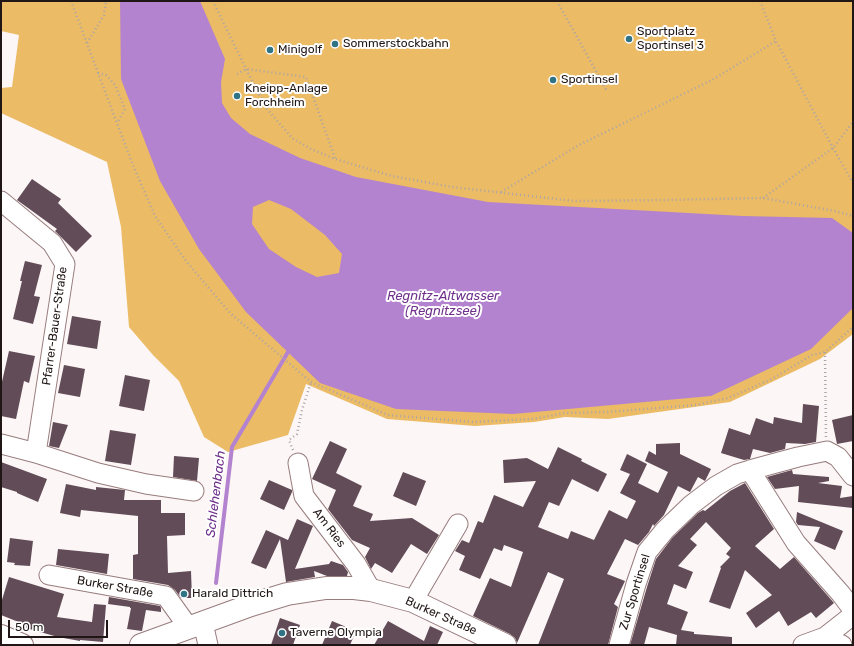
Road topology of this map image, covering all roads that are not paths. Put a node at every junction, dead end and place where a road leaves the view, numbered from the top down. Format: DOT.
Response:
graph roads {
  1 [pos="1,201"];
  2 [pos="1,444"];
  3 [pos="36,453"];
  4 [pos="298,463"];
  5 [pos="750,470"];
  6 [pos="853,476"];
  7 [pos="194,491"];
  8 [pos="458,524"];
  9 [pos="49,575"];
  10 [pos="371,590"];
  11 [pos="413,602"];
  12 [pos="853,610"];
  13 [pos="853,615"];
  14 [pos="196,626"];
  15 [pos="1,636"];
  16 [pos="825,637"];
  17 [pos="22,645"];
  18 [pos="141,645"];
  19 [pos="208,645"];
  20 [pos="505,645"];
  21 [pos="619,645"];
  22 [pos="803,645"];
  23 [pos="842,645"];
  1 -- 3 [label="street, Pfarrer-Bauer-Straße"];
  2 -- 3 [label="street"];
  3 -- 7 [label="street"];
  4 -- 10 [label="street, Am Ries"];
  5 -- 6 [label="street, Zur Sportinsel"];
  5 -- 12 [label="street"];
  5 -- 21 [label="street, Zur Sportinsel"];
  8 -- 11 [label="street"];
  9 -- 14 [label="street, Burker Straße"];
  10 -- 11 [label="main road, Burker Straße"];
  10 -- 14 [label="main road, Burker Straße"];
  11 -- 20 [label="main road, Burker Straße"];
  13 -- 16 [label="street"];
  14 -- 18 [label="main road, Burker Straße"];
  14 -- 19 [label="street"];
  15 -- 17 [label="main road"];
  16 -- 22 [label="street"];
  16 -- 23 [label="street"];
}
